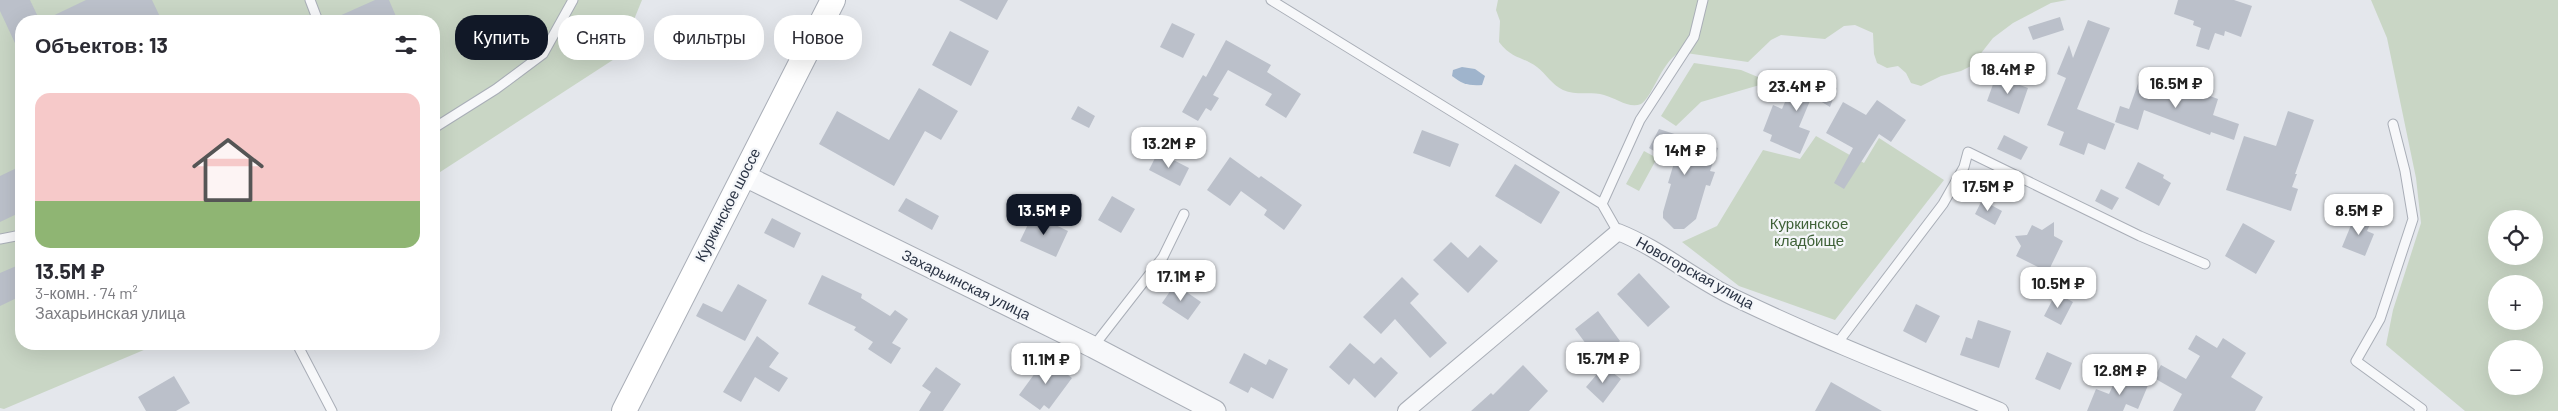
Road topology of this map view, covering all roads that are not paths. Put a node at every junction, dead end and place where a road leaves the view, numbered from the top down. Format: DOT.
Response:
graph roads {
  1 [pos="310,0"];
  2 [pos="573,0"];
  3 [pos="833,0"];
  4 [pos="1271,0"];
  5 [pos="1703,0"];
  6 [pos="316,15"];
  7 [pos="440,124"];
  8 [pos="2393,124"];
  9 [pos="743,175"];
  10 [pos="1602,204"];
  11 [pos="1184,214"];
  12 [pos="1618,232"];
  13 [pos="15,236"];
  14 [pos="0,239"];
  15 [pos="2205,264"];
  16 [pos="1836,345"];
  17 [pos="1093,347"];
  18 [pos="299,350"];
  19 [pos="332,411"];
  20 [pos="624,411"];
  21 [pos="1215,411"];
  22 [pos="1406,411"];
  23 [pos="2000,411"];
  24 [pos="2419,411"];
  1 -- 6 [label="lane"];
  2 -- 7 [label="lane"];
  3 -- 9 [label="main road, Куркинское шоссе"];
  4 -- 10 [label="lane"];
  5 -- 10 [label="lane"];
  8 -- 24 [label="lane"];
  9 -- 17 [label="street, Захарьинская улица"];
  9 -- 20 [label="main road, Куркинское шоссе"];
  10 -- 12 [label="lane"];
  11 -- 17 [label="lane"];
  12 -- 16 [label="street, Новогорская улица"];
  12 -- 22 [label="street, Новогорская улица"];
  13 -- 14 [label="lane"];
  15 -- 16 [label="lane"];
  16 -- 23 [label="street, Новогорская улица"];
  17 -- 21 [label="street, Захарьинская улица"];
  18 -- 19 [label="lane"];
}
